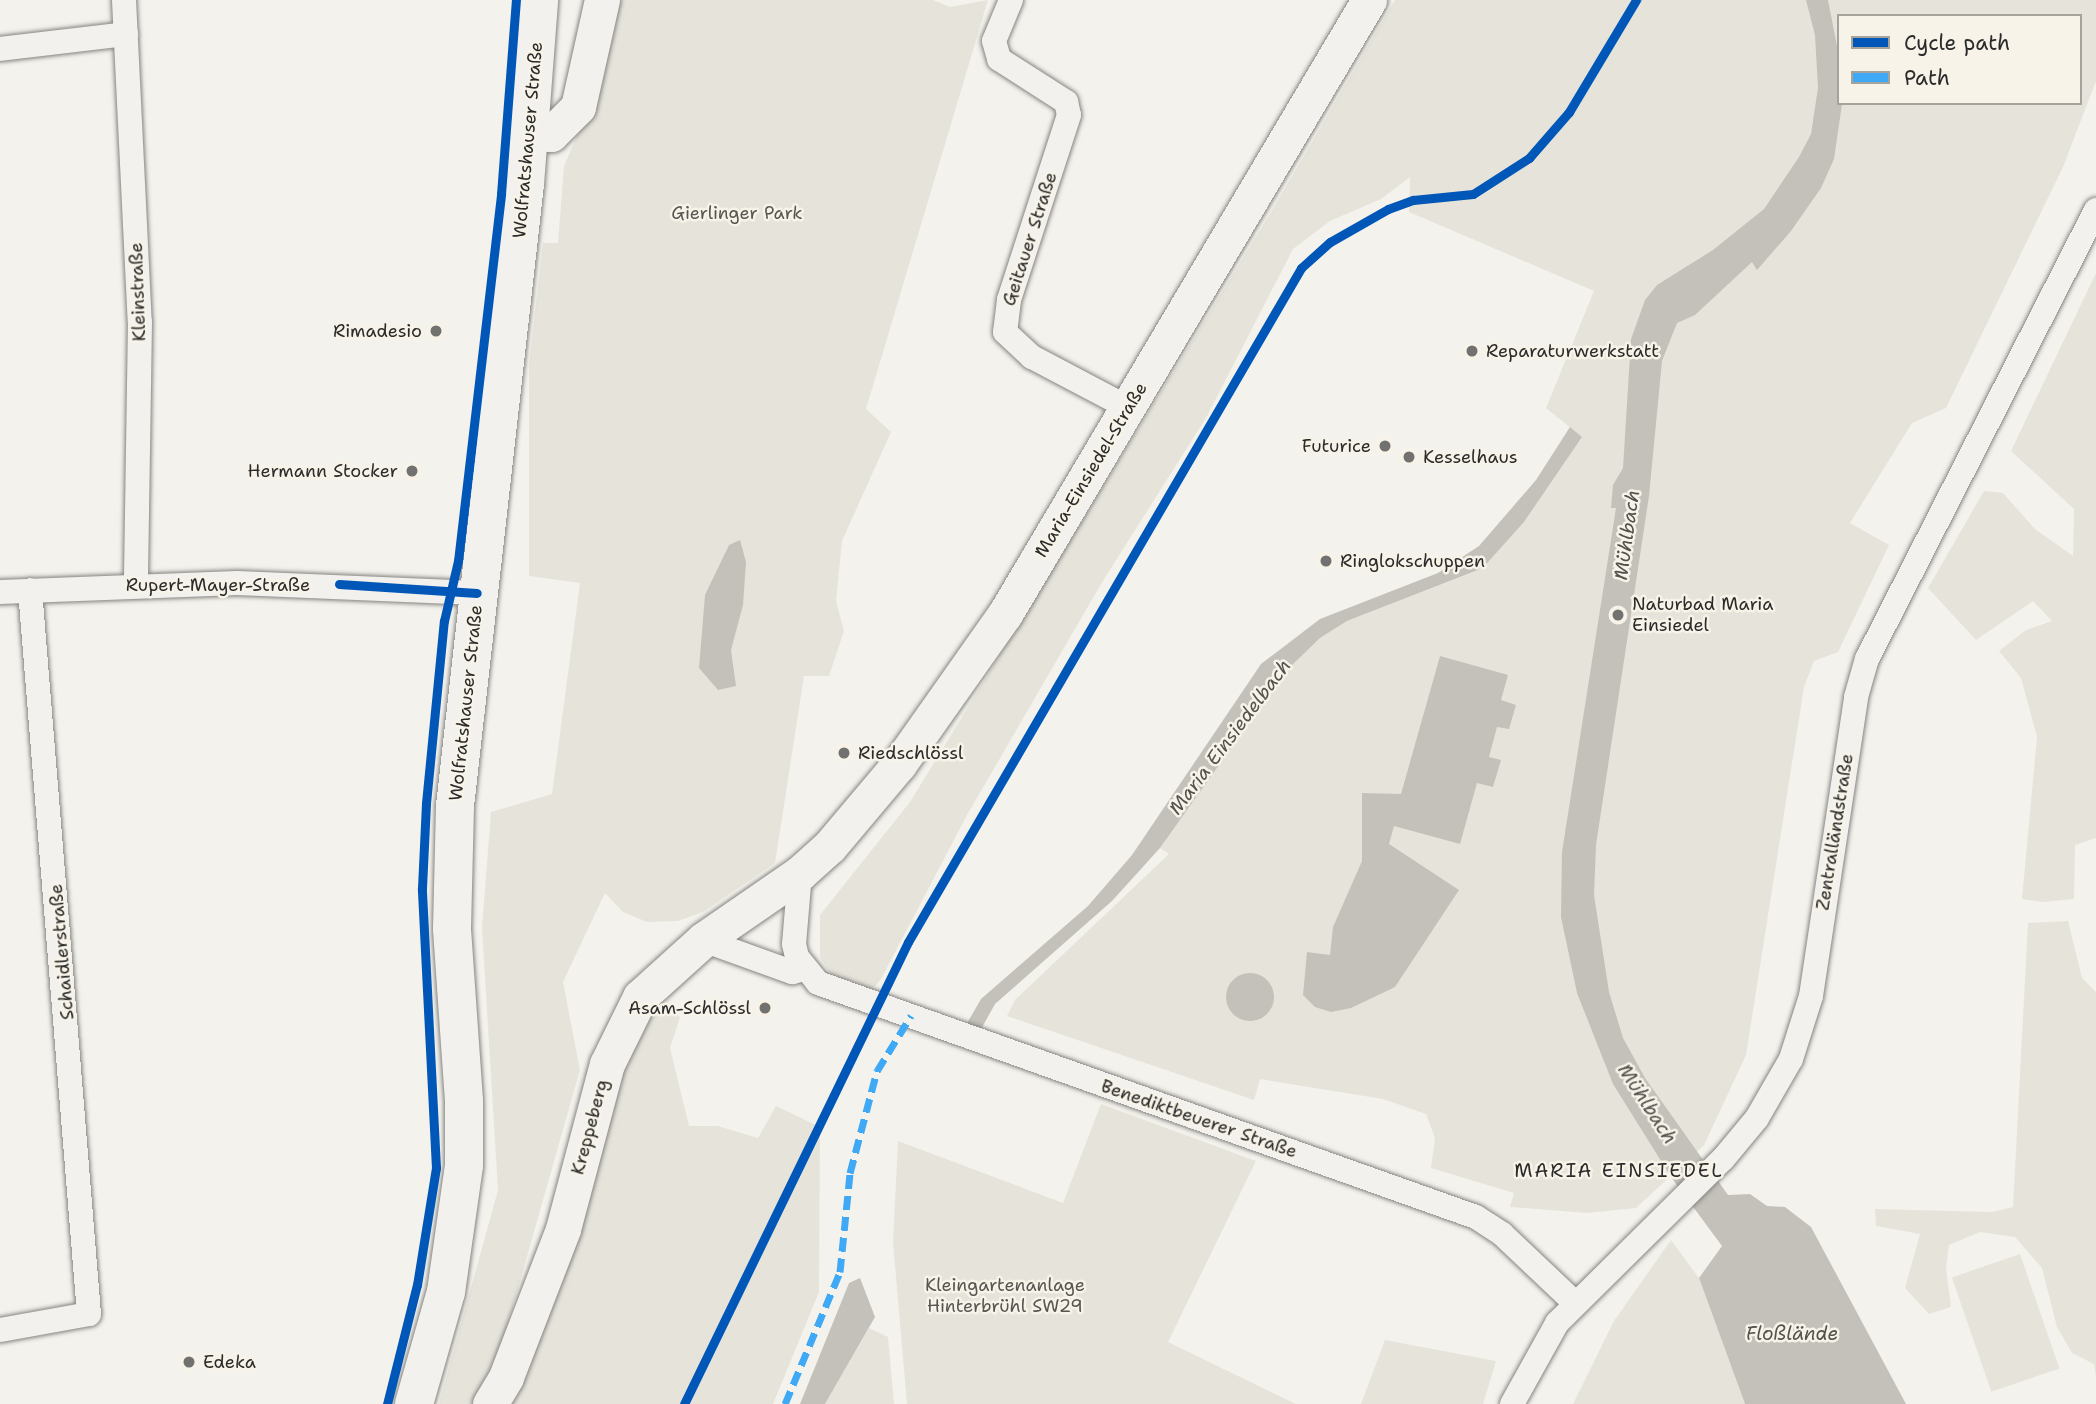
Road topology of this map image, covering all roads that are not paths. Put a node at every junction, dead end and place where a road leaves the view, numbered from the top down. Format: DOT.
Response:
graph roads {
  1 [pos="124,0"];
  2 [pos="539,0"];
  3 [pos="602,0"];
  4 [pos="1011,0"];
  5 [pos="1369,0"];
  6 [pos="126,34"];
  7 [pos="0,49"];
  8 [pos="530,133"];
  9 [pos="2096,210"];
  10 [pos="1127,407"];
  11 [pos="136,585"];
  12 [pos="30,590"];
  13 [pos="0,592"];
  14 [pos="477,593"];
  15 [pos="800,873"];
  16 [pos="761,900"];
  17 [pos="695,946"];
  18 [pos="804,969"];
  19 [pos="1575,1303"];
  20 [pos="0,1330"];
  21 [pos="414,1404"];
  22 [pos="490,1404"];
  23 [pos="1512,1404"];
  1 -- 6 [label="street, Kleinstraße"];
  2 -- 8 [label="main road, Wolfratshauser Straße"];
  3 -- 8 [label="street"];
  4 -- 10 [label="street, Geitauer Straße"];
  5 -- 10 [label="street, Maria-Einsiedel-Straße"];
  6 -- 7 [label="street"];
  6 -- 11 [label="street, Kleinstraße"];
  8 -- 14 [label="main road, Wolfratshauser Straße"];
  9 -- 19 [label="street, Zentralländstraße"];
  10 -- 15 [label="street, Maria-Einsiedel-Straße"];
  11 -- 12 [label="street, Rupert-Mayer-Straße"];
  11 -- 14 [label="street, Rupert-Mayer-Straße"];
  12 -- 13 [label="street, Rupert-Mayer-Straße"];
  12 -- 20 [label="street, Schaidlerstraße"];
  14 -- 21 [label="main road, Wolfratshauser Straße"];
  15 -- 16 [label="street, Maria-Einsiedel-Straße"];
  15 -- 18 [label="street"];
  16 -- 17 [label="street, Kreppeberg"];
  17 -- 18 [label="street"];
  17 -- 22 [label="street, Kreppeberg"];
  18 -- 19 [label="street, Benediktbeuerer Straße"];
  19 -- 23 [label="street, Zentralländstraße"];
}
